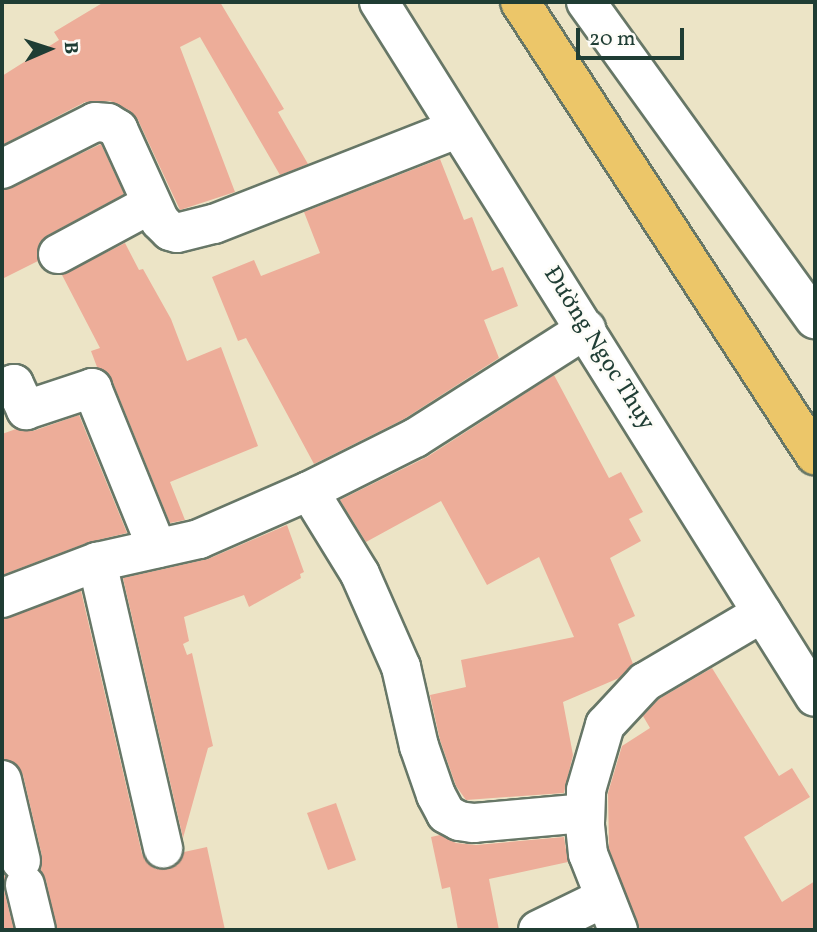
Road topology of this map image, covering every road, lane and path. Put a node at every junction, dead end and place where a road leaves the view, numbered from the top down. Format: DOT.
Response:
graph roads {
  1 [pos="379,2"];
  2 [pos="520,2"];
  3 [pos="586,2"];
  4 [pos="457,129"];
  5 [pos="2,169"];
  6 [pos="151,204"];
  7 [pos="58,254"];
  8 [pos="810,301"];
  9 [pos="586,329"];
  10 [pos="2,389"];
  11 [pos="815,455"];
  12 [pos="309,491"];
  13 [pos="157,548"];
  14 [pos="97,562"];
  15 [pos="2,598"];
  16 [pos="762,613"];
  17 [pos="815,697"];
  18 [pos="2,780"];
  19 [pos="585,813"];
  20 [pos="163,848"];
  21 [pos="611,914"];
  22 [pos="36,930"];
  23 [pos="538,930"];
  1 -- 4 [label="street, Đường Ngọc Thụy"];
  2 -- 11 [label="main road"];
  3 -- 8 [label="street"];
  4 -- 6 [label="street"];
  4 -- 9 [label="street, Đường Ngọc Thụy"];
  5 -- 6 [label="street"];
  6 -- 7 [label="street"];
  9 -- 12 [label="street"];
  9 -- 16 [label="street, Đường Ngọc Thụy"];
  10 -- 13 [label="street"];
  12 -- 13 [label="street"];
  12 -- 19 [label="street"];
  13 -- 14 [label="street"];
  14 -- 15 [label="street"];
  14 -- 20 [label="street"];
  16 -- 17 [label="street, Đường Ngọc Thụy"];
  16 -- 19 [label="street"];
  18 -- 22 [label="street"];
  19 -- 21 [label="street"];
  21 -- 23 [label="street"];
}
